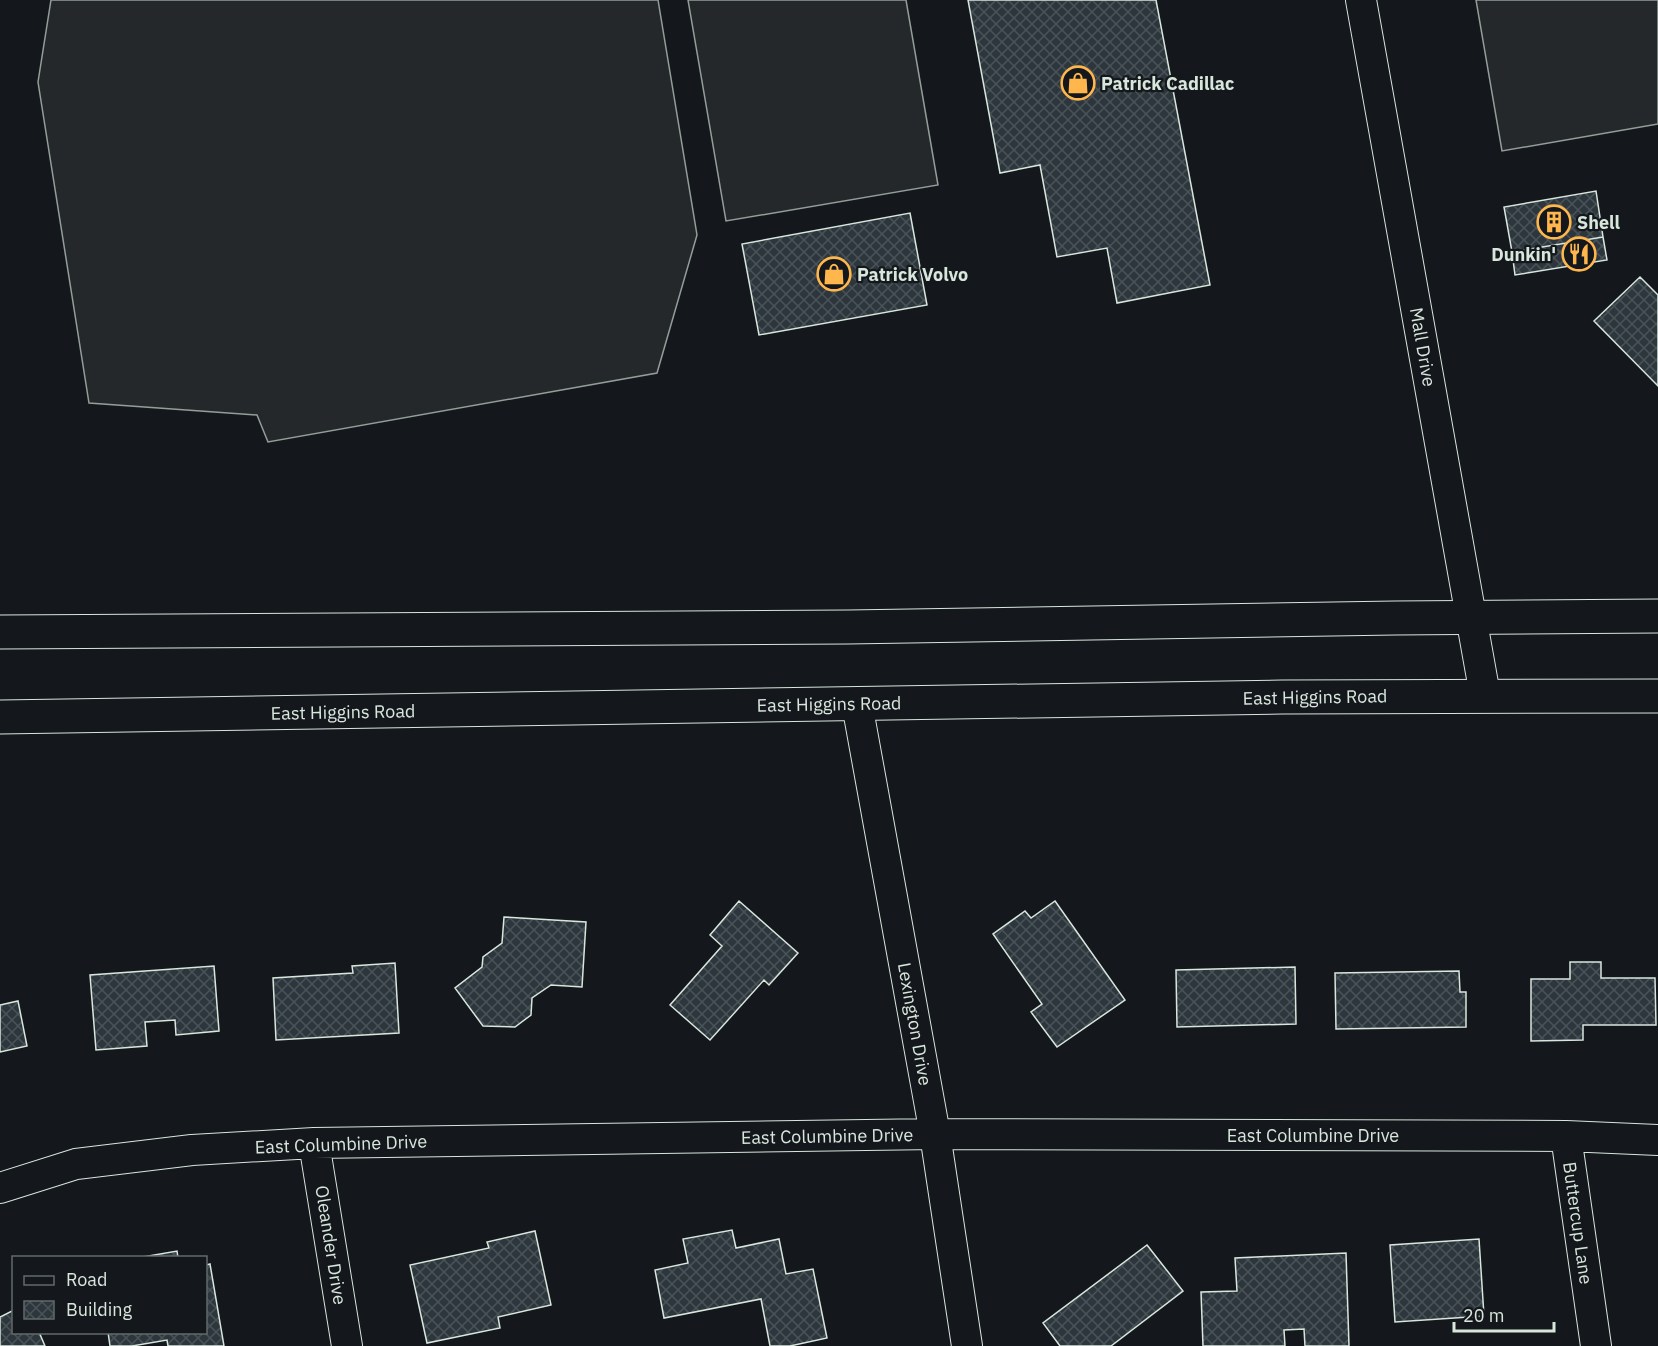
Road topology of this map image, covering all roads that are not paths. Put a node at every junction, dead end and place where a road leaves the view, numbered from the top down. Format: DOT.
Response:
graph roads {
  1 [pos="1361,0"];
  2 [pos="1472,616"];
  3 [pos="1658,616"];
  4 [pos="0,632"];
  5 [pos="1485,695"];
  6 [pos="1658,696"];
  7 [pos="857,704"];
  8 [pos="0,717"];
  9 [pos="935,1134"];
  10 [pos="1566,1136"];
  11 [pos="1658,1140"];
  12 [pos="314,1143"];
  13 [pos="0,1188"];
  14 [pos="347,1346"];
  15 [pos="967,1346"];
  16 [pos="1596,1346"];
  1 -- 2 [label="street, Mall Drive"];
  2 -- 3 [label="main road"];
  2 -- 4 [label="main road"];
  2 -- 5 [label="street, Mall Drive"];
  5 -- 6 [label="main road, East Higgins Road"];
  5 -- 7 [label="main road, East Higgins Road"];
  7 -- 8 [label="main road, East Higgins Road"];
  7 -- 9 [label="street, Lexington Drive"];
  9 -- 10 [label="street, East Columbine Drive"];
  9 -- 12 [label="street, East Columbine Drive"];
  9 -- 15 [label="street, Lexington Drive"];
  10 -- 11 [label="street, East Columbine Drive"];
  10 -- 16 [label="street, Buttercup Lane"];
  12 -- 13 [label="street, East Columbine Drive"];
  12 -- 14 [label="street, Oleander Drive"];
}
